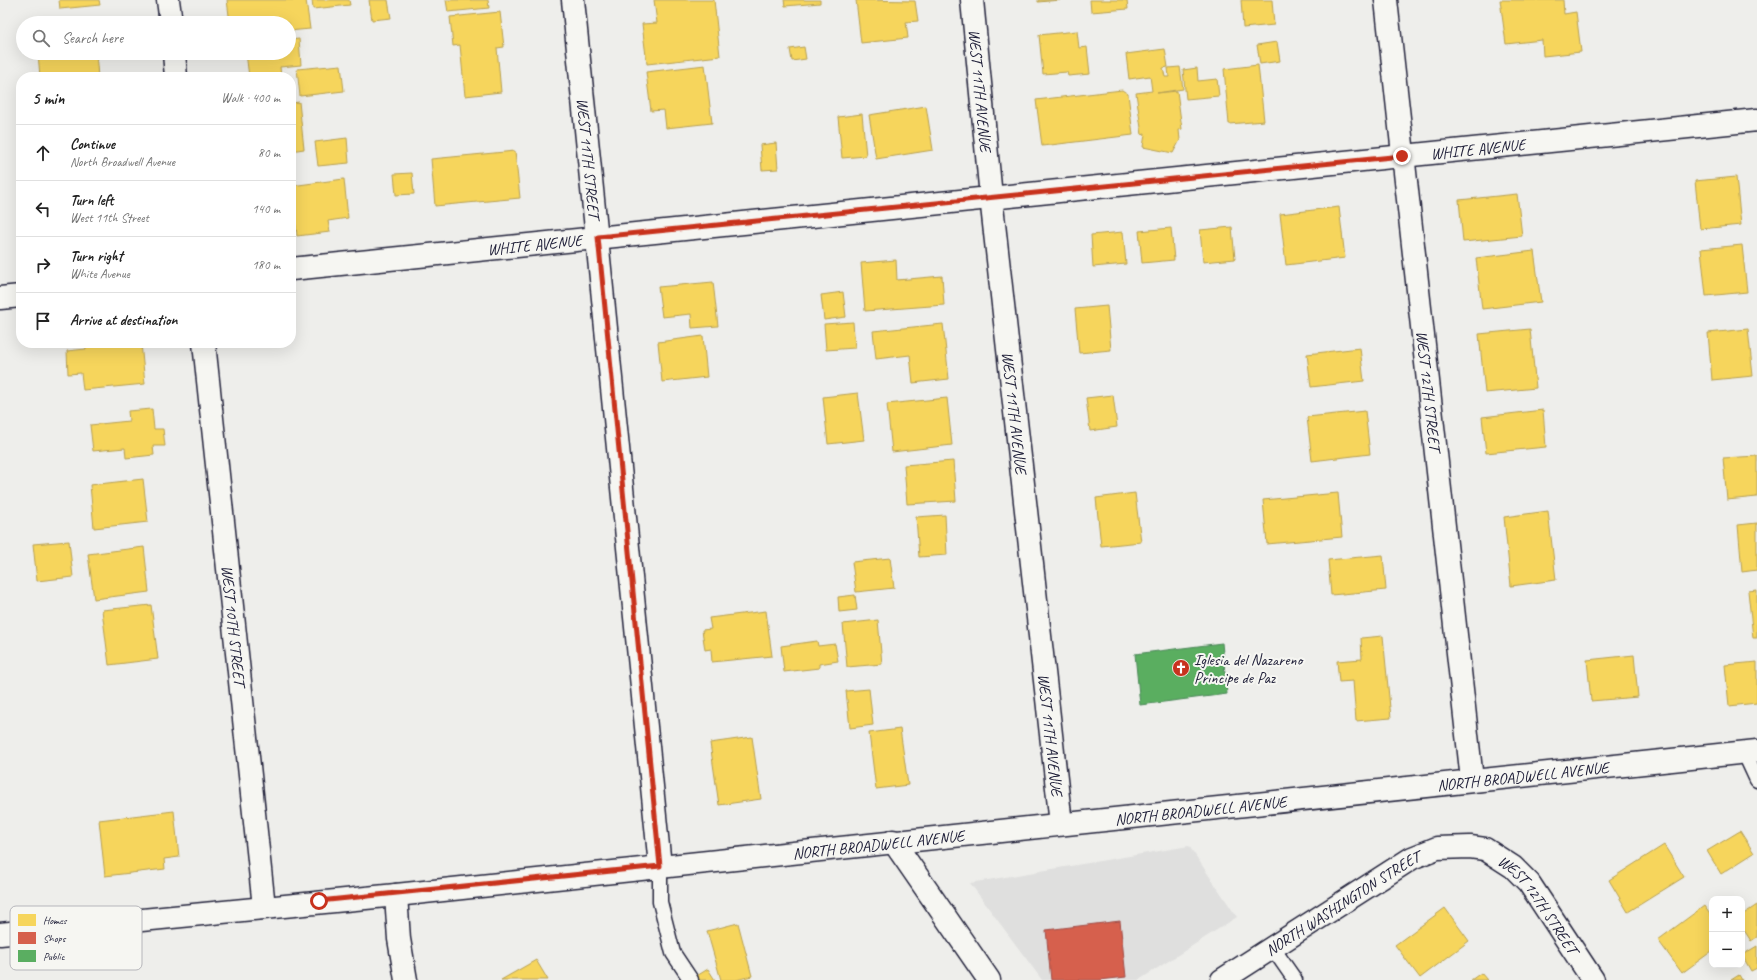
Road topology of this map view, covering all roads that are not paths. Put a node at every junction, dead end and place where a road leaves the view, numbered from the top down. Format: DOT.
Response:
graph roads {
  1 [pos="168,0"];
  2 [pos="573,0"];
  3 [pos="972,0"];
  4 [pos="1386,0"];
  5 [pos="170,16"];
  6 [pos="175,60"];
  7 [pos="176,72"];
  8 [pos="1757,120"];
  9 [pos="1402,156"];
  10 [pos="991,197"];
  11 [pos="598,237"];
  12 [pos="296,268"];
  13 [pos="16,296"];
  14 [pos="0,298"];
  15 [pos="205,348"];
  16 [pos="1751,751"];
  17 [pos="1472,780"];
  18 [pos="1757,780"];
  19 [pos="1061,824"];
  20 [pos="893,841"];
  21 [pos="1470,847"];
  22 [pos="660,866"];
  23 [pos="396,895"];
  24 [pos="264,907"];
  25 [pos="142,919"];
  26 [pos="10,933"];
  27 [pos="0,934"];
  28 [pos="1272,947"];
  29 [pos="406,980"];
  30 [pos="692,980"];
  31 [pos="988,980"];
  32 [pos="1222,980"];
  33 [pos="1295,980"];
  34 [pos="1593,980"];
  1 -- 5 [label="street"];
  2 -- 11 [label="street, WEST 11TH STREET"];
  3 -- 10 [label="street, WEST 11TH AVENUE"];
  4 -- 9 [label="street, WEST 12TH STREET"];
  6 -- 7 [label="street"];
  8 -- 9 [label="street, WHITE AVENUE"];
  9 -- 10 [label="street, WHITE AVENUE"];
  9 -- 17 [label="street, WEST 12TH STREET"];
  10 -- 11 [label="street, WHITE AVENUE"];
  10 -- 19 [label="street, WEST 11TH AVENUE"];
  11 -- 12 [label="street, WHITE AVENUE"];
  11 -- 22 [label="street, WEST 11TH STREET"];
  13 -- 14 [label="street"];
  15 -- 24 [label="street, WEST 10TH STREET"];
  16 -- 17 [label="street, NORTH BROADWELL AVENUE"];
  16 -- 18 [label="lane"];
  17 -- 19 [label="street, NORTH BROADWELL AVENUE"];
  19 -- 20 [label="street, NORTH BROADWELL AVENUE"];
  20 -- 22 [label="street, NORTH BROADWELL AVENUE"];
  20 -- 31 [label="street"];
  21 -- 28 [label="street, NORTH WASHINGTON STREET"];
  21 -- 34 [label="street, WEST 12TH STREET"];
  22 -- 23 [label="street, NORTH BROADWELL AVENUE"];
  22 -- 30 [label="lane"];
  23 -- 24 [label="street, NORTH BROADWELL AVENUE"];
  23 -- 29 [label="street"];
  24 -- 25 [label="street, NORTH BROADWELL AVENUE"];
  26 -- 27 [label="street, NORTH BROADWELL AVENUE"];
  28 -- 32 [label="street, NORTH WASHINGTON STREET"];
  28 -- 33 [label="lane"];
}
